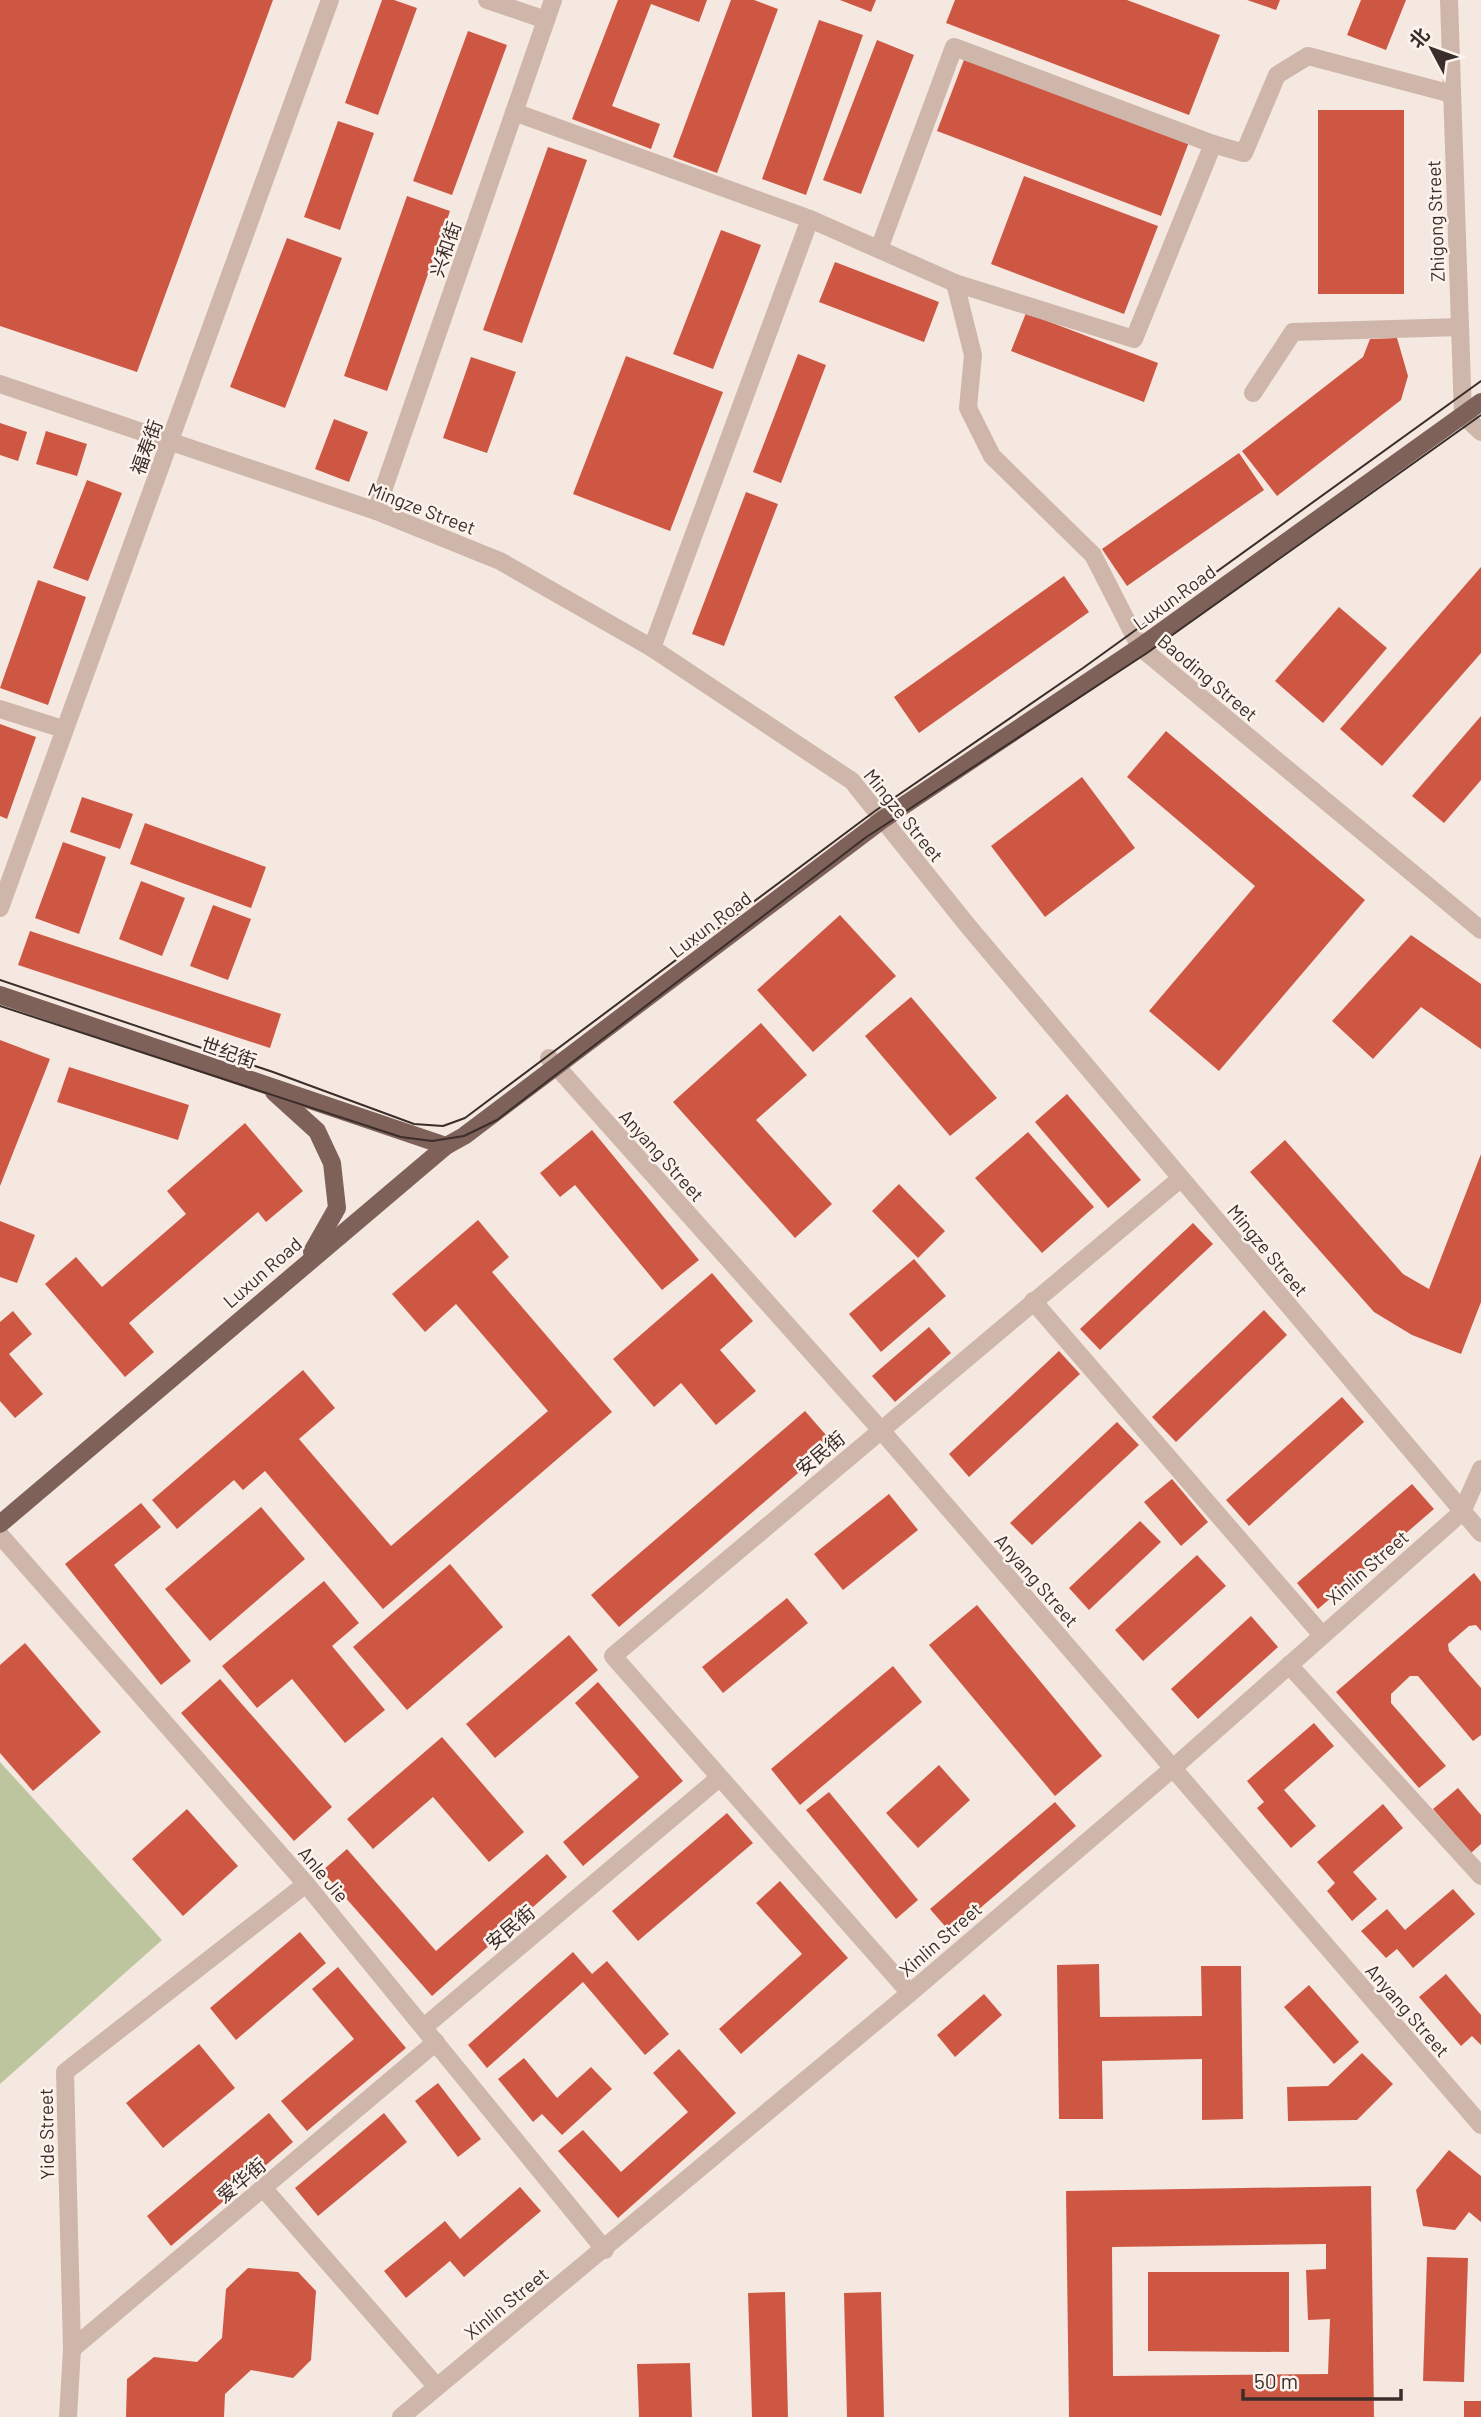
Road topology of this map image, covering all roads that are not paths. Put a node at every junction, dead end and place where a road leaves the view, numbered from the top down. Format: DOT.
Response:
graph roads {
  1 [pos="330,0"];
  2 [pos="487,0"];
  3 [pos="553,0"];
  4 [pos="1449,0"];
  5 [pos="546,20"];
  6 [pos="1452,94"];
  7 [pos="514,112"];
  8 [pos="1213,144"];
  9 [pos="810,219"];
  10 [pos="879,250"];
  11 [pos="955,283"];
  12 [pos="1460,327"];
  13 [pos="0,384"];
  14 [pos="1253,393"];
  15 [pos="1481,402"];
  16 [pos="1463,415"];
  17 [pos="1481,432"];
  18 [pos="171,441"];
  19 [pos="376,511"];
  20 [pos="1140,647"];
  21 [pos="652,648"];
  22 [pos="0,709"];
  23 [pos="63,729"];
  24 [pos="882,820"];
  25 [pos="0,908"];
  26 [pos="1481,930"];
  27 [pos="0,995"];
  28 [pos="552,1063"];
  29 [pos="269,1087"];
  30 [pos="446,1146"];
  31 [pos="1180,1178"];
  32 [pos="307,1261"];
  33 [pos="1033,1301"];
  34 [pos="880,1429"];
  35 [pos="1481,1469"];
  36 [pos="1462,1512"];
  37 [pos="0,1524"];
  38 [pos="1481,1533"];
  39 [pos="0,1535"];
  40 [pos="1322,1636"];
  41 [pos="1289,1664"];
  42 [pos="1172,1769"];
  43 [pos="719,1778"];
  44 [pos="1481,1876"];
  45 [pos="306,1884"];
  46 [pos="909,1993"];
  47 [pos="424,2027"];
  48 [pos="436,2042"];
  49 [pos="1479,2121"];
  50 [pos="264,2189"];
  51 [pos="605,2250"];
  52 [pos="72,2349"];
  53 [pos="437,2387"];
  54 [pos="68,2417"];
  55 [pos="401,2417"];
  1 -- 18 [label="street, 福寿街"];
  2 -- 5 [label="street"];
  3 -- 5 [label="street, 兴和街"];
  4 -- 6 [label="street, Zhigong Street"];
  5 -- 7 [label="street, 兴和街"];
  6 -- 8 [label="street"];
  6 -- 12 [label="street, Zhigong Street"];
  7 -- 9 [label="street"];
  7 -- 19 [label="street, 兴和街"];
  8 -- 10 [label="street"];
  8 -- 11 [label="street"];
  9 -- 10 [label="street"];
  9 -- 21 [label="street"];
  10 -- 11 [label="street"];
  11 -- 20 [label="street, Baoding Street"];
  12 -- 14 [label="street"];
  12 -- 16 [label="street, Zhigong Street"];
  13 -- 18 [label="street, Mingze Street"];
  15 -- 16 [label="main road, Luxun Road"];
  16 -- 17 [label="street"];
  16 -- 20 [label="main road, Luxun Road"];
  18 -- 19 [label="street, Mingze Street"];
  18 -- 23 [label="street, 福寿街"];
  19 -- 21 [label="street, Mingze Street"];
  20 -- 24 [label="main road, Luxun Road"];
  20 -- 26 [label="street, Baoding Street"];
  21 -- 24 [label="street, Mingze Street"];
  22 -- 23 [label="street"];
  23 -- 25 [label="street, 福寿街"];
  24 -- 28 [label="main road, Luxun Road"];
  24 -- 31 [label="street, Mingze Street"];
  27 -- 29 [label="main road, 世纪街"];
  28 -- 30 [label="main road, Luxun Road"];
  28 -- 34 [label="street, Anyang Street"];
  29 -- 30 [label="main road, 世纪街"];
  29 -- 32 [label="main road"];
  30 -- 32 [label="main road, Luxun Road"];
  31 -- 33 [label="street, 安民街"];
  31 -- 36 [label="street, Mingze Street"];
  32 -- 37 [label="main road, Luxun Road"];
  33 -- 34 [label="street, 安民街"];
  33 -- 40 [label="street"];
  34 -- 42 [label="street, Anyang Street"];
  34 -- 43 [label="street, 安民街"];
  35 -- 36 [label="street, Xinlin Street"];
  36 -- 38 [label="street, Mingze Street"];
  36 -- 40 [label="street, Xinlin Street"];
  39 -- 45 [label="street, Anle Jie"];
  40 -- 41 [label="street, Xinlin Street"];
  41 -- 42 [label="street, Xinlin Street"];
  41 -- 44 [label="street"];
  42 -- 46 [label="street, Xinlin Street"];
  42 -- 49 [label="street, Anyang Street"];
  43 -- 46 [label="street, 安民街"];
  43 -- 47 [label="street, 安民街"];
  45 -- 47 [label="street, Anle Jie"];
  45 -- 52 [label="street, Yide Street"];
  46 -- 51 [label="street, Xinlin Street"];
  47 -- 48 [label="street, Anle Jie"];
  48 -- 50 [label="street, 爱华街"];
  48 -- 51 [label="street, Anle Jie"];
  50 -- 52 [label="street, 爱华街"];
  50 -- 53 [label="street"];
  51 -- 53 [label="street, Xinlin Street"];
  52 -- 54 [label="street, Yide Street"];
  53 -- 55 [label="street, Xinlin Street"];
}
